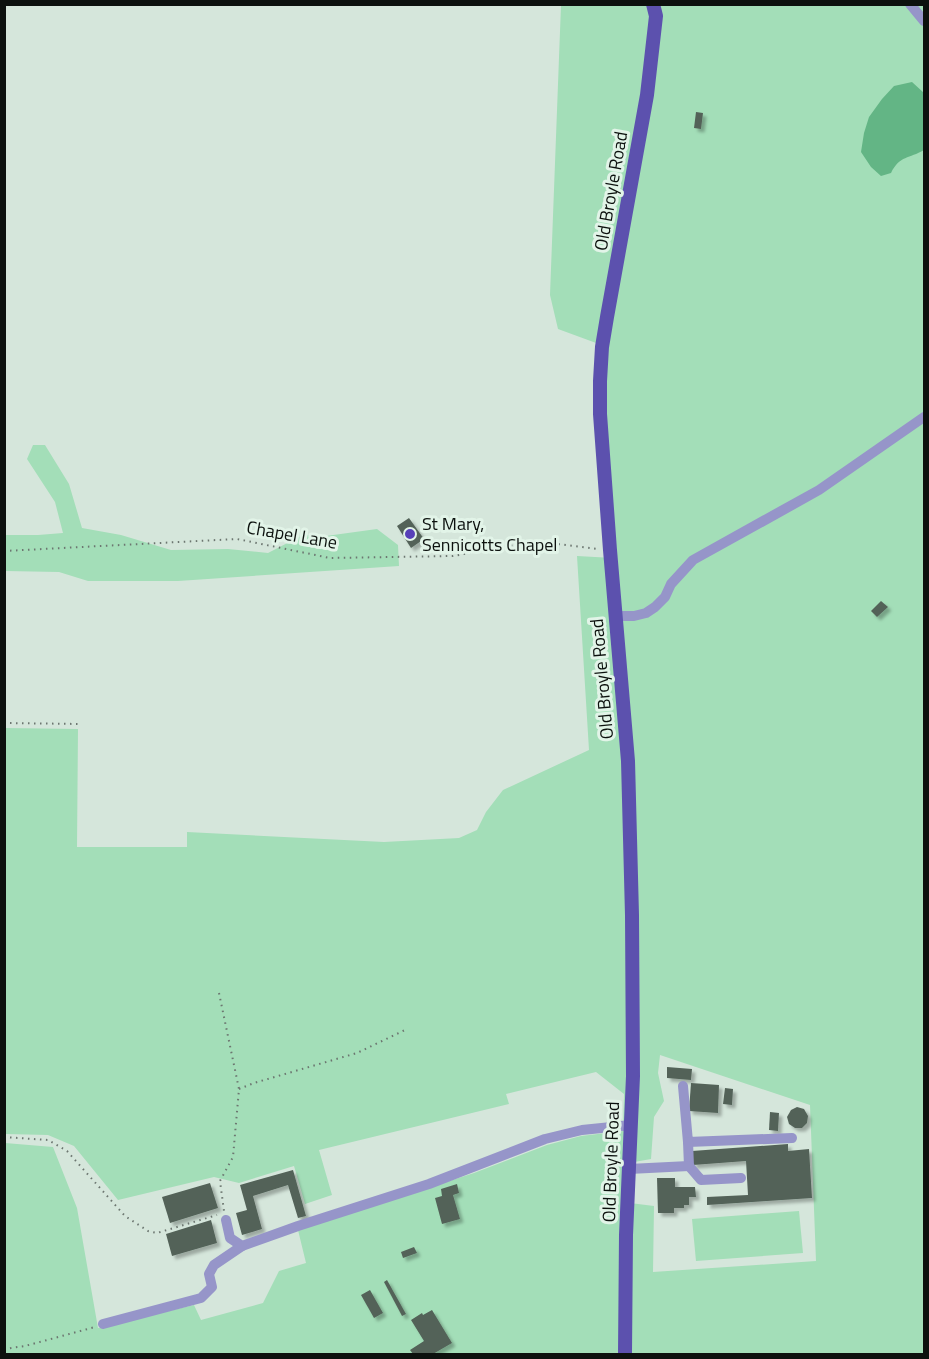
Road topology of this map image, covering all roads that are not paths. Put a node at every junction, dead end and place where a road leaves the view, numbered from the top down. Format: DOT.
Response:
graph roads {
  1 [pos="653,4"];
  2 [pos="910,4"];
  3 [pos="924,21"];
  4 [pos="924,417"];
  5 [pos="615,616"];
  6 [pos="683,1086"];
  7 [pos="631,1125"];
  8 [pos="792,1138"];
  9 [pos="688,1142"];
  10 [pos="689,1166"];
  11 [pos="629,1169"];
  12 [pos="741,1178"];
  13 [pos="226,1220"];
  14 [pos="242,1246"];
  15 [pos="103,1324"];
  16 [pos="625,1354"];
  1 -- 5 [label="main road, Old Broyle Road"];
  2 -- 3 [label="lane"];
  4 -- 5 [label="lane"];
  5 -- 7 [label="main road, Old Broyle Road"];
  6 -- 9 [label="lane"];
  7 -- 11 [label="main road, Old Broyle Road"];
  7 -- 14 [label="lane"];
  8 -- 9 [label="lane"];
  9 -- 10 [label="lane"];
  10 -- 11 [label="lane"];
  10 -- 12 [label="lane"];
  11 -- 16 [label="main road, Old Broyle Road"];
  13 -- 14 [label="lane"];
  14 -- 15 [label="lane"];
}
